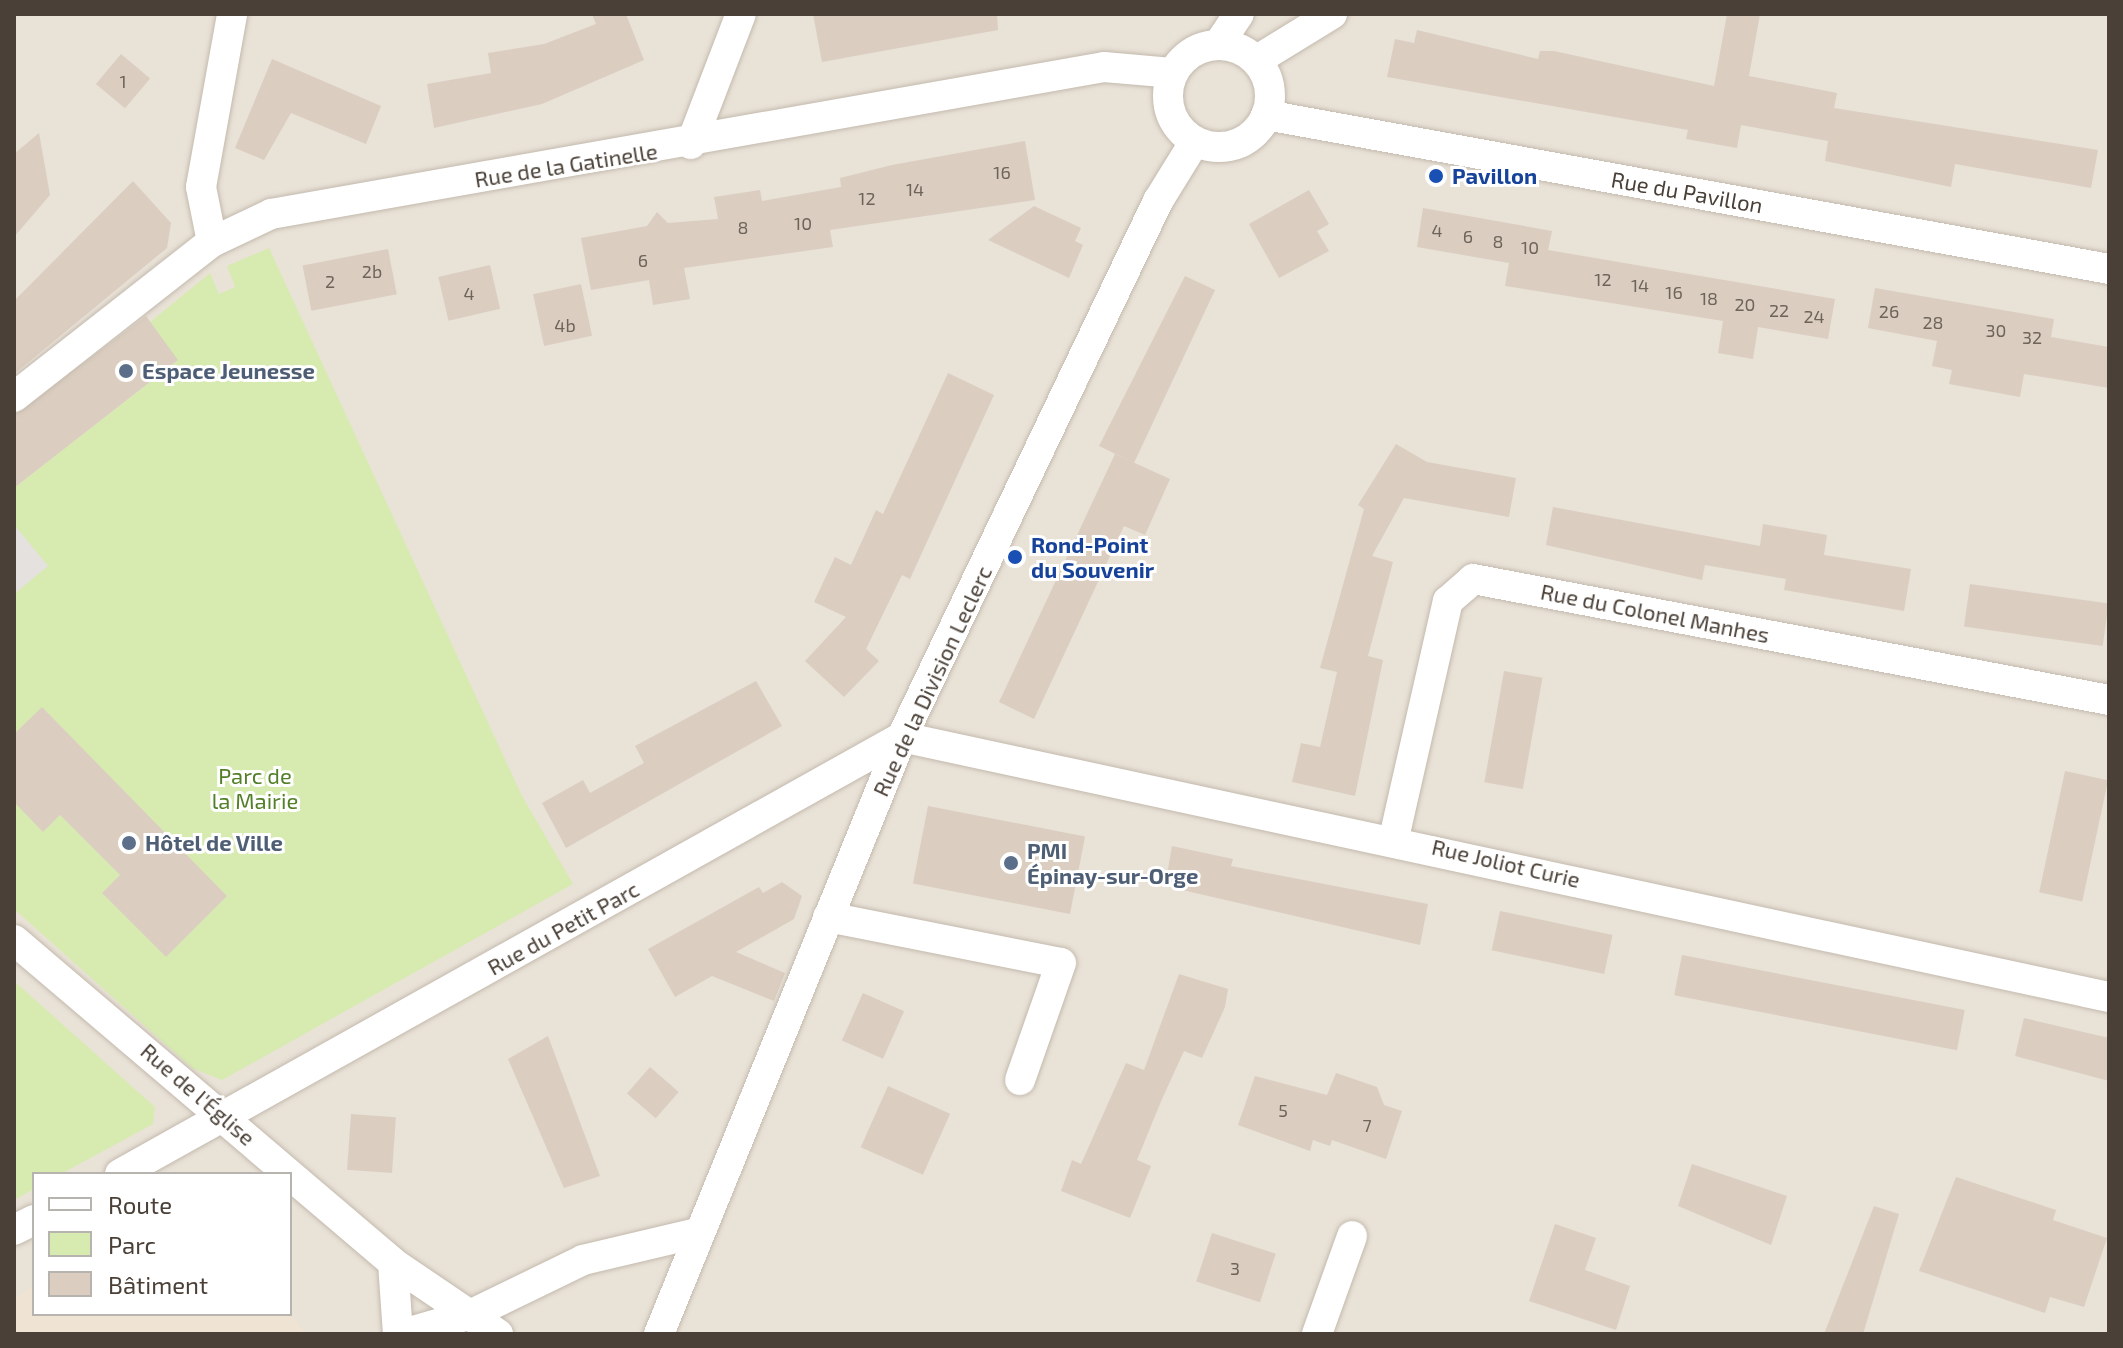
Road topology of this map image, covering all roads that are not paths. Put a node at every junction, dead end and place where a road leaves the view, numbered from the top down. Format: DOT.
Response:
graph roads {
  1 [pos="232,14"];
  2 [pos="741,14"];
  3 [pos="1239,14"];
  4 [pos="1332,14"];
  5 [pos="1218,45"];
  6 [pos="1257,60"];
  7 [pos="1172,73"];
  8 [pos="1266,115"];
  9 [pos="1195,141"];
  10 [pos="691,144"];
  11 [pos="212,242"];
  12 [pos="2109,269"];
  13 [pos="14,397"];
  14 [pos="2109,700"];
  15 [pos="902,737"];
  16 [pos="1394,838"];
  17 [pos="828,917"];
  18 [pos="14,940"];
  19 [pos="2109,997"];
  20 [pos="1020,1080"];
  21 [pos="224,1118"];
  22 [pos="124,1172"];
  23 [pos="287,1172"];
  24 [pos="292,1176"];
  25 [pos="32,1221"];
  26 [pos="14,1230"];
  27 [pos="697,1233"];
  28 [pos="1352,1236"];
  29 [pos="393,1263"];
  30 [pos="472,1314"];
  31 [pos="400,1334"];
  32 [pos="498,1334"];
  33 [pos="659,1334"];
  34 [pos="1317,1334"];
  1 -- 11 [label="street"];
  2 -- 10 [label="street"];
  3 -- 5 [label="street"];
  4 -- 6 [label="street"];
  5 -- 6 [label="street"];
  5 -- 7 [label="street"];
  6 -- 8 [label="street"];
  7 -- 9 [label="street"];
  7 -- 10 [label="street, Rue de la Gatinelle"];
  8 -- 9 [label="street"];
  8 -- 12 [label="street, Rue du Pavillon"];
  9 -- 15 [label="street, Rue de la Division Leclerc"];
  10 -- 11 [label="street, Rue de la Gatinelle"];
  11 -- 13 [label="street, Rue de la Gatinelle"];
  14 -- 16 [label="street, Rue du Colonel Manhes"];
  15 -- 16 [label="street, Rue Joliot Curie"];
  15 -- 17 [label="street, Rue de la Division Leclerc"];
  15 -- 21 [label="street, Rue du Petit Parc"];
  16 -- 19 [label="street, Rue Joliot Curie"];
  17 -- 20 [label="street"];
  17 -- 27 [label="street, Rue de la Division Leclerc"];
  18 -- 21 [label="street, Rue de l'Église"];
  21 -- 22 [label="street, Rue du Petit Parc"];
  21 -- 23 [label="street, Rue de l'Église"];
  24 -- 29 [label="street, Rue de l'Église"];
  25 -- 26 [label="street"];
  27 -- 30 [label="street"];
  27 -- 33 [label="street, Rue de la Division Leclerc"];
  28 -- 34 [label="street"];
  29 -- 30 [label="street, Rue de l'Église"];
  29 -- 31 [label="street"];
  30 -- 31 [label="street"];
  30 -- 32 [label="street, Rue de l'Église"];
}
